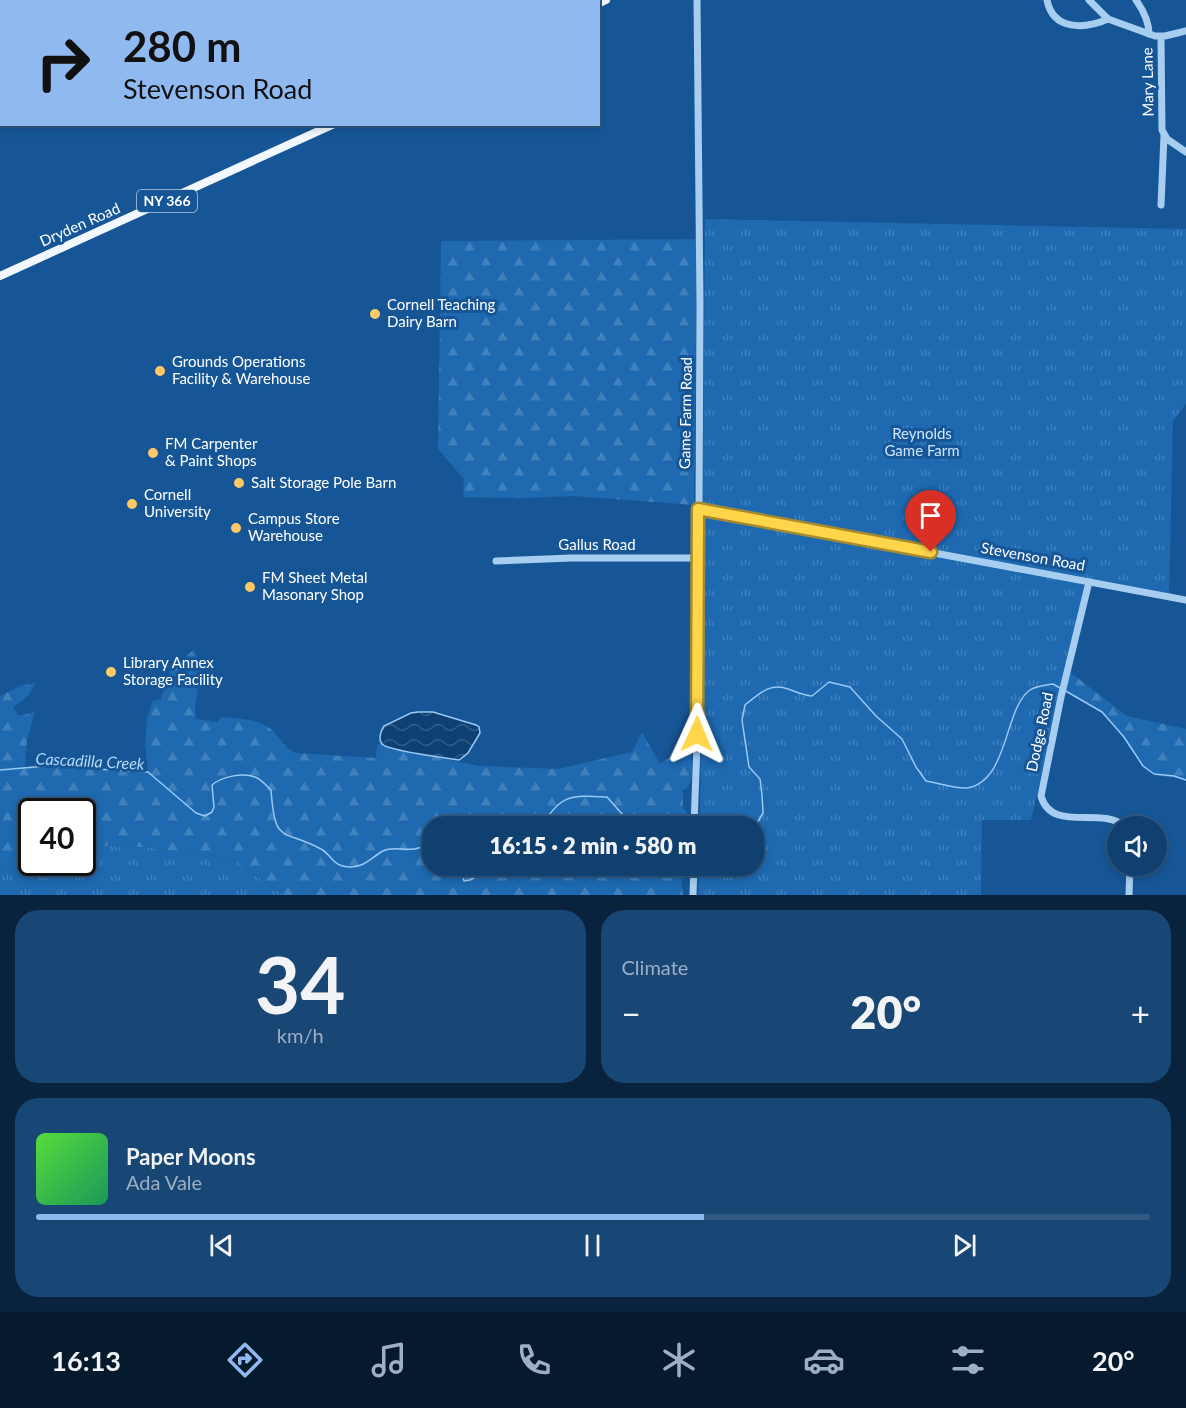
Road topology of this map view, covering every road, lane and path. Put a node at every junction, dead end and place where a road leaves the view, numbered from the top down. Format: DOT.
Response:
graph roads {
  1 [pos="697,0"];
  2 [pos="1047,0"];
  3 [pos="1089,0"];
  4 [pos="1136,0"];
  5 [pos="1108,19"];
  6 [pos="1186,31"];
  7 [pos="1149,34"];
  8 [pos="1161,37"];
  9 [pos="330,126"];
  10 [pos="1164,136"];
  11 [pos="1186,152"];
  12 [pos="1161,205"];
  13 [pos="0,276"];
  14 [pos="698,509"];
  15 [pos="698,558"];
  16 [pos="496,561"];
  17 [pos="1089,582"];
  18 [pos="1186,600"];
  19 [pos="694,816"];
  20 [pos="1107,819"];
  21 [pos="694,876"];
  22 [pos="1130,876"];
  23 [pos="693,895"];
  24 [pos="1129,895"];
  1 -- 14 [label="street, Game Farm Road"];
  2 -- 5 [label="street"];
  3 -- 5 [label="street"];
  4 -- 7 [label="street"];
  5 -- 7 [label="street"];
  6 -- 8 [label="street"];
  7 -- 8 [label="street"];
  8 -- 10 [label="street, Mary Lane"];
  9 -- 13 [label="main road, Dryden Road / NY 366"];
  10 -- 11 [label="street, Mary Lane"];
  10 -- 12 [label="street"];
  14 -- 15 [label="street, Game Farm Road"];
  14 -- 17 [label="street, Stevenson Road"];
  15 -- 16 [label="street, Gallus Road"];
  15 -- 19 [label="street, Game Farm Road"];
  17 -- 18 [label="street, Stevenson Road"];
  17 -- 20 [label="street, Dodge Road"];
  21 -- 23 [label="street"];
  22 -- 24 [label="street"];
}
